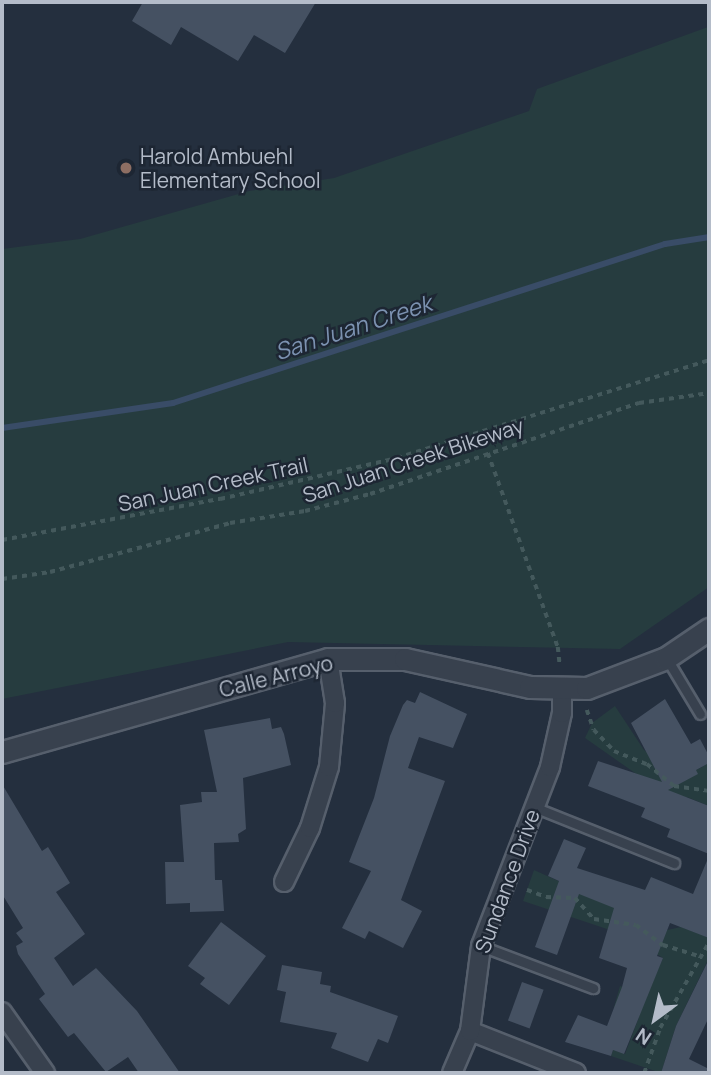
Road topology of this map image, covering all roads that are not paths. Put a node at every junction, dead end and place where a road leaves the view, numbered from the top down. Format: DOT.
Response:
graph roads {
  1 [pos="709,629"];
  2 [pos="666,658"];
  3 [pos="328,659"];
  4 [pos="562,688"];
  5 [pos="700,714"];
  6 [pos="2,752"];
  7 [pos="534,807"];
  8 [pos="674,863"];
  9 [pos="284,881"];
  10 [pos="481,946"];
  11 [pos="593,988"];
  12 [pos="2,1012"];
  13 [pos="470,1031"];
  14 [pos="45,1073"];
  15 [pos="452,1073"];
  16 [pos="576,1073"];
  1 -- 2 [label="street, Calle Arroyo"];
  2 -- 4 [label="street, Calle Arroyo"];
  2 -- 5 [label="lane"];
  3 -- 4 [label="street, Calle Arroyo"];
  3 -- 6 [label="street, Calle Arroyo"];
  3 -- 9 [label="street"];
  4 -- 7 [label="street, Sundance Drive"];
  7 -- 8 [label="lane"];
  7 -- 10 [label="street, Sundance Drive"];
  10 -- 11 [label="lane"];
  10 -- 13 [label="street, Sundance Drive"];
  12 -- 14 [label="street"];
  13 -- 15 [label="street, Sundance Drive"];
  13 -- 16 [label="street"];
}
